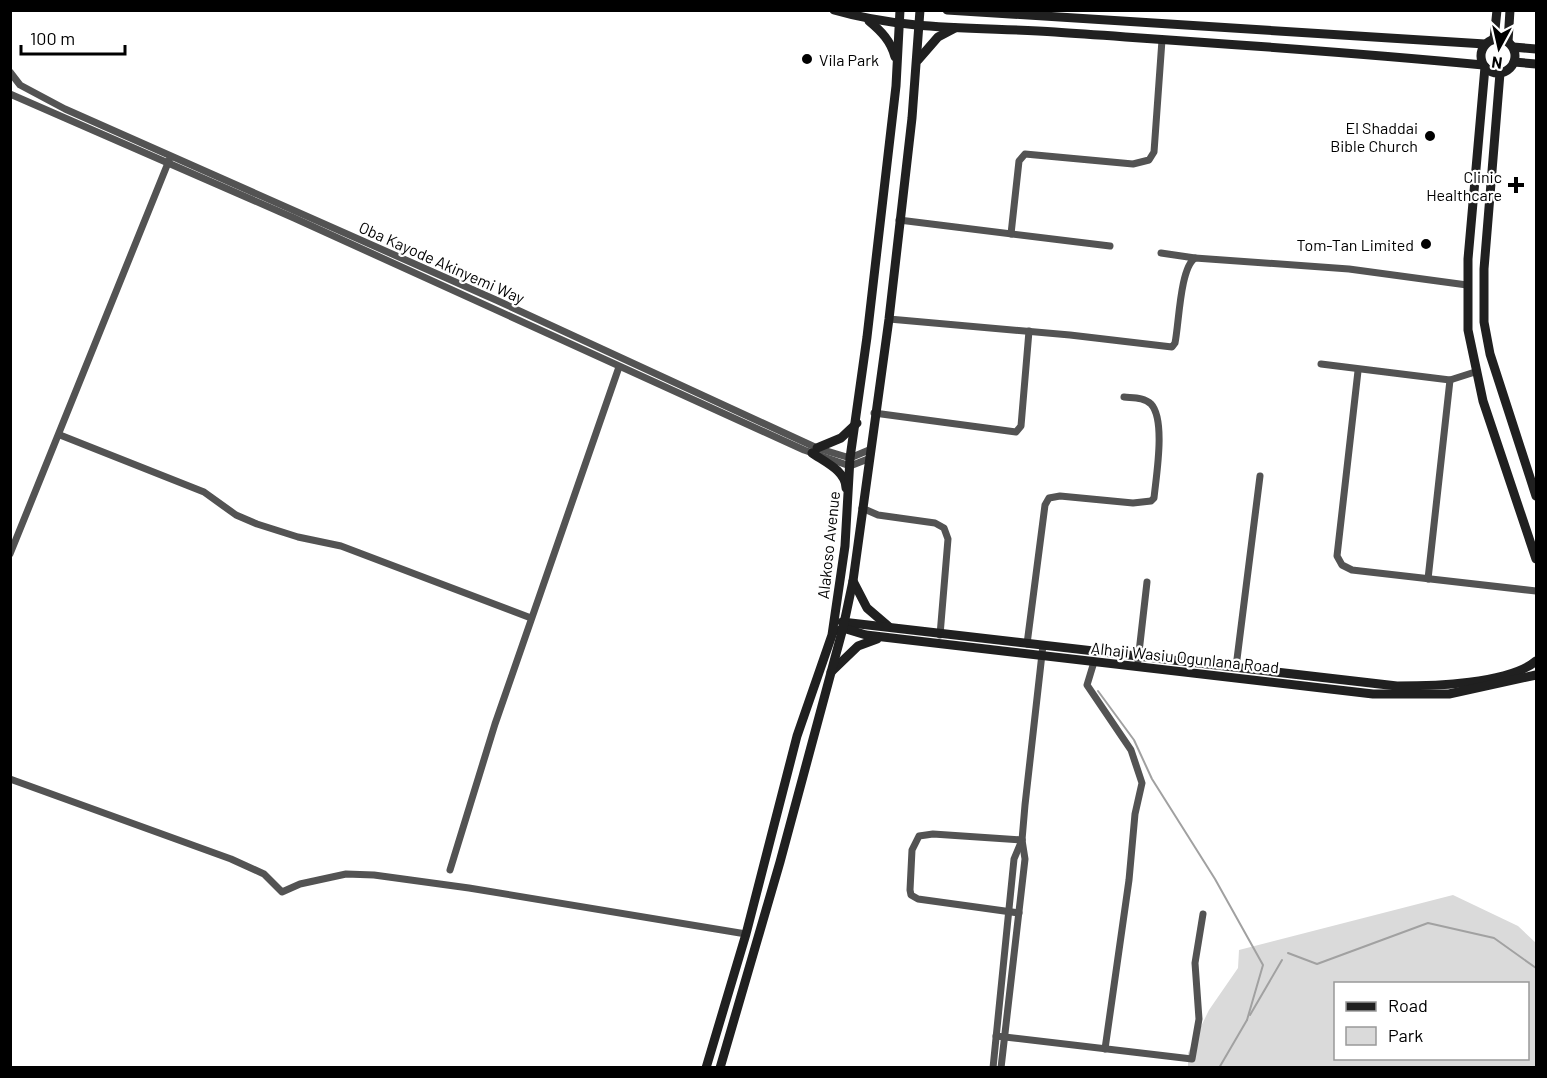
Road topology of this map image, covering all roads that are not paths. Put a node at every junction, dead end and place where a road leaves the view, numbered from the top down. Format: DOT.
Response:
graph roads {
  1 [pos="834,10"];
  2 [pos="900,10"];
  3 [pos="920,10"];
  4 [pos="948,10"];
  5 [pos="1497,10"];
  6 [pos="1510,10"];
  7 [pos="867,19"];
  8 [pos="1125,22"];
  9 [pos="900,25"];
  10 [pos="919,26"];
  11 [pos="956,27"];
  12 [pos="1123,37"];
  13 [pos="1494,39"];
  14 [pos="1162,40"];
  15 [pos="1485,44"];
  16 [pos="1510,45"];
  17 [pos="1536,49"];
  18 [pos="916,62"];
  19 [pos="1514,62"];
  20 [pos="1536,64"];
  21 [pos="897,66"];
  22 [pos="1484,66"];
  23 [pos="10,72"];
  24 [pos="1500,73"];
  25 [pos="10,93"];
  26 [pos="169,159"];
  27 [pos="899,220"];
  28 [pos="1011,234"];
  29 [pos="1110,246"];
  30 [pos="1161,253"];
  31 [pos="1195,258"];
  32 [pos="1467,285"];
  33 [pos="889,319"];
  34 [pos="1029,331"];
  35 [pos="1321,364"];
  36 [pos="619,367"];
  37 [pos="1359,371"];
  38 [pos="1475,372"];
  39 [pos="1450,380"];
  40 [pos="1124,398"];
  41 [pos="874,413"];
  42 [pos="856,423"];
  43 [pos="60,435"];
  44 [pos="815,451"];
  45 [pos="869,455"];
  46 [pos="850,462"];
  47 [pos="1260,476"];
  48 [pos="1536,496"];
  49 [pos="862,508"];
  50 [pos="847,511"];
  51 [pos="10,554"];
  52 [pos="1536,559"];
  53 [pos="1428,579"];
  54 [pos="853,581"];
  55 [pos="1147,582"];
  56 [pos="1536,591"];
  57 [pos="531,618"];
  58 [pos="844,624"];
  59 [pos="833,630"];
  60 [pos="892,634"];
  61 [pos="940,635"];
  62 [pos="1027,644"];
  63 [pos="1043,645"];
  64 [pos="1042,656"];
  65 [pos="1138,656"];
  66 [pos="1536,661"];
  67 [pos="1094,662"];
  68 [pos="1137,666"];
  69 [pos="1236,667"];
  70 [pos="831,672"];
  71 [pos="1536,675"];
  72 [pos="10,779"];
  73 [pos="1022,840"];
  74 [pos="450,870"];
  75 [pos="1008,912"];
  76 [pos="1018,913"];
  77 [pos="1203,914"];
  78 [pos="746,934"];
  79 [pos="996,1036"];
  80 [pos="1005,1037"];
  81 [pos="1105,1049"];
  82 [pos="1192,1059"];
  83 [pos="706,1068"];
  84 [pos="720,1068"];
  85 [pos="993,1068"];
  86 [pos="1001,1068"];
  87 [pos="1191,1068"];
  1 -- 7 [label="street"];
  2 -- 9 [label="street, Alakoso Avenue"];
  3 -- 10 [label="street, Alakoso Avenue"];
  4 -- 8 [label="street"];
  5 -- 13 [label="street"];
  6 -- 16 [label="street"];
  7 -- 9 [label="street"];
  7 -- 21 [label="street"];
  8 -- 12 [label="street"];
  8 -- 15 [label="street"];
  9 -- 10 [label="street"];
  9 -- 21 [label="street, Alakoso Avenue"];
  10 -- 11 [label="street"];
  10 -- 18 [label="street, Alakoso Avenue"];
  11 -- 12 [label="street"];
  11 -- 18 [label="street"];
  12 -- 14 [label="street"];
  13 -- 15 [label="street"];
  13 -- 16 [label="street"];
  14 -- 22 [label="street"];
  14 -- 28 [label="street"];
  15 -- 22 [label="street"];
  16 -- 17 [label="street"];
  16 -- 19 [label="street"];
  18 -- 27 [label="street, Alakoso Avenue"];
  19 -- 20 [label="street"];
  19 -- 24 [label="street"];
  21 -- 42 [label="street, Alakoso Avenue"];
  22 -- 24 [label="street"];
  22 -- 32 [label="street"];
  23 -- 26 [label="street, Oba Kayode Akinyemi Way"];
  24 -- 48 [label="street"];
  25 -- 26 [label="street, Oba Kayode Akinyemi Way"];
  26 -- 36 [label="street, Oba Kayode Akinyemi Way"];
  26 -- 43 [label="street"];
  26 -- 44 [label="street, Oba Kayode Akinyemi Way"];
  27 -- 28 [label="street"];
  27 -- 33 [label="street, Alakoso Avenue"];
  28 -- 29 [label="street"];
  30 -- 31 [label="street"];
  31 -- 32 [label="street"];
  31 -- 34 [label="street"];
  32 -- 38 [label="street"];
  33 -- 34 [label="street"];
  33 -- 41 [label="street, Alakoso Avenue"];
  34 -- 41 [label="street"];
  35 -- 37 [label="street"];
  36 -- 44 [label="street, Oba Kayode Akinyemi Way"];
  36 -- 57 [label="street"];
  37 -- 39 [label="street"];
  37 -- 53 [label="street"];
  38 -- 39 [label="street"];
  38 -- 52 [label="street"];
  39 -- 53 [label="street"];
  40 -- 62 [label="street"];
  41 -- 45 [label="street, Alakoso Avenue"];
  42 -- 44 [label="street"];
  42 -- 46 [label="street, Alakoso Avenue"];
  43 -- 51 [label="street"];
  43 -- 57 [label="street"];
  44 -- 46 [label="street, Oba Kayode Akinyemi Way"];
  44 -- 50 [label="street"];
  45 -- 46 [label="street"];
  45 -- 49 [label="street, Alakoso Avenue"];
  46 -- 50 [label="street, Alakoso Avenue"];
  47 -- 69 [label="street"];
  49 -- 54 [label="street, Alakoso Avenue"];
  49 -- 61 [label="street"];
  50 -- 59 [label="street, Alakoso Avenue"];
  53 -- 56 [label="street"];
  54 -- 58 [label="street, Alakoso Avenue"];
  54 -- 60 [label="street"];
  55 -- 65 [label="street"];
  57 -- 74 [label="street"];
  58 -- 59 [label="street"];
  58 -- 60 [label="street, Alhaji Wasiu Ogunlana Road"];
  58 -- 70 [label="street, Alakoso Avenue"];
  59 -- 78 [label="street, Alakoso Avenue"];
  60 -- 61 [label="street, Alhaji Wasiu Ogunlana Road"];
  60 -- 64 [label="street, Alhaji Wasiu Ogunlana Road"];
  60 -- 70 [label="street"];
  61 -- 62 [label="street, Alhaji Wasiu Ogunlana Road"];
  62 -- 63 [label="street, Alhaji Wasiu Ogunlana Road"];
  63 -- 64 [label="street"];
  63 -- 65 [label="street, Alhaji Wasiu Ogunlana Road"];
  64 -- 67 [label="street, Alhaji Wasiu Ogunlana Road"];
  64 -- 73 [label="street"];
  65 -- 68 [label="street"];
  65 -- 69 [label="street, Alhaji Wasiu Ogunlana Road"];
  66 -- 69 [label="street, Alhaji Wasiu Ogunlana Road"];
  67 -- 68 [label="street, Alhaji Wasiu Ogunlana Road"];
  67 -- 81 [label="street"];
  68 -- 71 [label="street, Alhaji Wasiu Ogunlana Road"];
  70 -- 84 [label="street, Alakoso Avenue"];
  72 -- 78 [label="street"];
  73 -- 75 [label="street"];
  73 -- 75 [label="street"];
  73 -- 76 [label="street"];
  75 -- 76 [label="street"];
  75 -- 79 [label="street"];
  76 -- 80 [label="street"];
  77 -- 82 [label="street"];
  78 -- 83 [label="street, Alakoso Avenue"];
  79 -- 80 [label="street"];
  79 -- 85 [label="street"];
  80 -- 81 [label="street"];
  80 -- 86 [label="street"];
  81 -- 82 [label="street"];
  82 -- 87 [label="street"];
}
